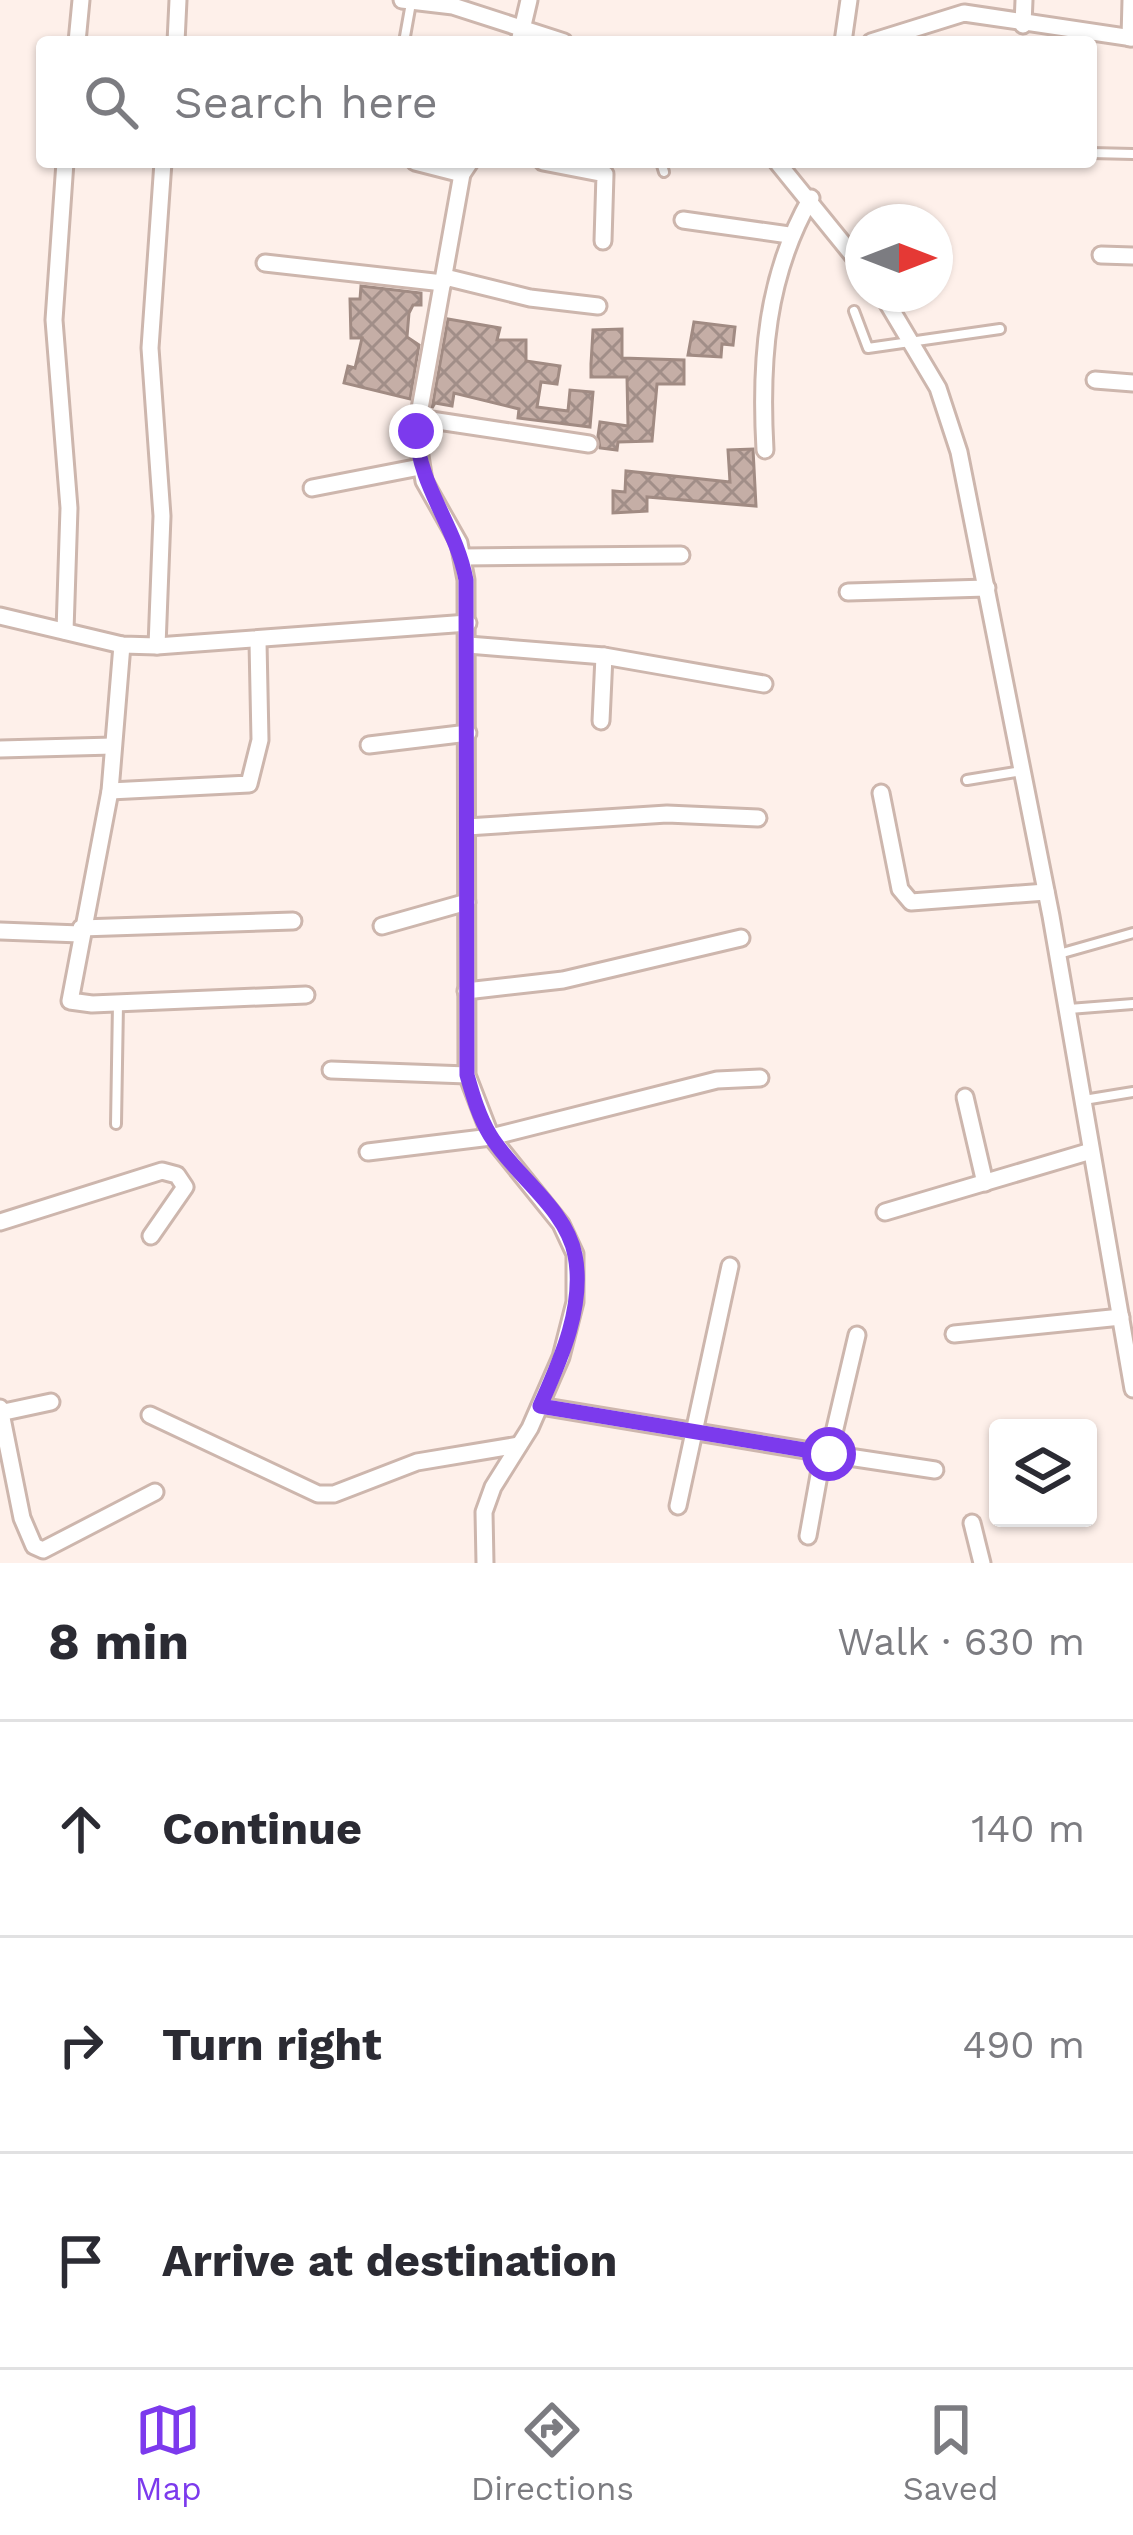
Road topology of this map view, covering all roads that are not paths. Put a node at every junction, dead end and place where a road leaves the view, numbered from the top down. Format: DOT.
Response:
graph roads {
  1 [pos="81,0"];
  2 [pos="178,0"];
  3 [pos="402,0"];
  4 [pos="529,0"];
  5 [pos="849,0"];
  6 [pos="1024,0"];
  7 [pos="1131,0"];
  8 [pos="412,1"];
  9 [pos="454,3"];
  10 [pos="1023,25"];
  11 [pos="522,34"];
  12 [pos="78,36"];
  13 [pos="176,36"];
  14 [pos="405,36"];
  15 [pos="844,36"];
  16 [pos="894,36"];
  17 [pos="1131,38"];
  18 [pos="1097,153"];
  19 [pos="1133,154"];
  20 [pos="65,168"];
  21 [pos="164,168"];
  22 [pos="466,168"];
  23 [pos="574,168"];
  24 [pos="784,168"];
  25 [pos="811,197"];
  26 [pos="683,220"];
  27 [pos="789,235"];
  28 [pos="603,241"];
  29 [pos="845,243"];
  30 [pos="1101,255"];
  31 [pos="1133,256"];
  32 [pos="265,263"];
  33 [pos="444,280"];
  34 [pos="598,306"];
  35 [pos="854,312"];
  36 [pos="894,312"];
  37 [pos="1000,329"];
  38 [pos="914,341"];
  39 [pos="1095,380"];
  40 [pos="1133,383"];
  41 [pos="418,418"];
  42 [pos="589,444"];
  43 [pos="765,450"];
  44 [pos="420,467"];
  45 [pos="312,488"];
  46 [pos="681,555"];
  47 [pos="462,557"];
  48 [pos="987,589"];
  49 [pos="848,592"];
  50 [pos="0,616"];
  51 [pos="468,622"];
  52 [pos="65,631"];
  53 [pos="258,642"];
  54 [pos="122,645"];
  55 [pos="157,646"];
  56 [pos="468,646"];
  57 [pos="604,656"];
  58 [pos="764,684"];
  59 [pos="601,721"];
  60 [pos="468,733"];
  61 [pos="369,745"];
  62 [pos="113,746"];
  63 [pos="0,749"];
  64 [pos="1023,770"];
  65 [pos="967,780"];
  66 [pos="110,791"];
  67 [pos="881,793"];
  68 [pos="758,818"];
  69 [pos="467,827"];
  70 [pos="1046,892"];
  71 [pos="467,902"];
  72 [pos="293,921"];
  73 [pos="382,926"];
  74 [pos="0,931"];
  75 [pos="81,931"];
  76 [pos="1133,933"];
  77 [pos="741,938"];
  78 [pos="1057,954"];
  79 [pos="466,991"];
  80 [pos="306,995"];
  81 [pos="118,1003"];
  82 [pos="1133,1004"];
  83 [pos="1066,1010"];
  84 [pos="331,1070"];
  85 [pos="467,1075"];
  86 [pos="760,1078"];
  87 [pos="1133,1092"];
  88 [pos="965,1097"];
  89 [pos="1082,1101"];
  90 [pos="116,1124"];
  91 [pos="491,1137"];
  92 [pos="1090,1151"];
  93 [pos="368,1152"];
  94 [pos="985,1183"];
  95 [pos="885,1212"];
  96 [pos="0,1222"];
  97 [pos="151,1236"];
  98 [pos="730,1266"];
  99 [pos="1133,1280"];
  100 [pos="1114,1282"];
  101 [pos="1120,1317"];
  102 [pos="954,1334"];
  103 [pos="857,1335"];
  104 [pos="1133,1388"];
  105 [pos="51,1402"];
  106 [pos="540,1406"];
  107 [pos="0,1410"];
  108 [pos="150,1414"];
  109 [pos="692,1432"];
  110 [pos="519,1445"];
  111 [pos="826,1453"];
  112 [pos="934,1470"];
  113 [pos="154,1492"];
  114 [pos="678,1506"];
  115 [pos="972,1523"];
  116 [pos="808,1536"];
  117 [pos="485,1563"];
  118 [pos="982,1563"];
  1 -- 12 [label="street"];
  2 -- 13 [label="street"];
  3 -- 8 [label="street"];
  4 -- 11 [label="street"];
  5 -- 15 [label="street"];
  6 -- 10 [label="street"];
  7 -- 17 [label="street"];
  8 -- 9 [label="street"];
  8 -- 14 [label="lane"];
  9 -- 11 [label="street"];
  10 -- 16 [label="street"];
  10 -- 17 [label="street"];
  18 -- 19 [label="lane"];
  20 -- 52 [label="street"];
  21 -- 55 [label="street"];
  22 -- 33 [label="street"];
  23 -- 28 [label="street"];
  24 -- 25 [label="street"];
  25 -- 27 [label="street"];
  25 -- 29 [label="street"];
  26 -- 27 [label="street"];
  27 -- 43 [label="street"];
  30 -- 31 [label="street"];
  32 -- 33 [label="street"];
  33 -- 34 [label="street"];
  33 -- 41 [label="street"];
  35 -- 38 [label="lane"];
  36 -- 38 [label="street"];
  37 -- 38 [label="lane"];
  38 -- 48 [label="street"];
  39 -- 40 [label="street"];
  41 -- 42 [label="street"];
  41 -- 44 [label="street"];
  44 -- 45 [label="street"];
  44 -- 47 [label="street"];
  46 -- 47 [label="street"];
  47 -- 51 [label="street"];
  48 -- 49 [label="street"];
  48 -- 64 [label="street"];
  50 -- 52 [label="street"];
  51 -- 53 [label="street"];
  51 -- 56 [label="street"];
  52 -- 54 [label="street"];
  53 -- 55 [label="street"];
  53 -- 66 [label="street"];
  54 -- 55 [label="street"];
  54 -- 62 [label="street"];
  56 -- 57 [label="street"];
  56 -- 60 [label="street"];
  57 -- 58 [label="street"];
  57 -- 59 [label="street"];
  60 -- 61 [label="street"];
  60 -- 69 [label="street"];
  62 -- 63 [label="street"];
  62 -- 66 [label="street"];
  64 -- 65 [label="lane"];
  64 -- 70 [label="street"];
  66 -- 75 [label="street"];
  67 -- 70 [label="street"];
  68 -- 69 [label="street"];
  69 -- 71 [label="street"];
  70 -- 78 [label="street"];
  71 -- 73 [label="street"];
  71 -- 79 [label="street"];
  72 -- 75 [label="street"];
  74 -- 75 [label="street"];
  75 -- 81 [label="street"];
  76 -- 78 [label="lane"];
  77 -- 79 [label="street"];
  78 -- 83 [label="street"];
  79 -- 85 [label="street"];
  80 -- 81 [label="street"];
  81 -- 90 [label="lane"];
  82 -- 83 [label="lane"];
  83 -- 89 [label="street"];
  84 -- 85 [label="street"];
  85 -- 91 [label="street"];
  86 -- 91 [label="street"];
  87 -- 89 [label="lane"];
  88 -- 94 [label="street"];
  89 -- 92 [label="street"];
  91 -- 93 [label="street"];
  91 -- 106 [label="street"];
  92 -- 94 [label="street"];
  92 -- 100 [label="street"];
  94 -- 95 [label="street"];
  96 -- 97 [label="street"];
  98 -- 109 [label="street"];
  99 -- 100 [label="lane"];
  100 -- 101 [label="street"];
  101 -- 102 [label="street"];
  101 -- 104 [label="street"];
  103 -- 111 [label="street"];
  105 -- 107 [label="street"];
  106 -- 109 [label="street"];
  106 -- 110 [label="street"];
  107 -- 113 [label="street"];
  108 -- 110 [label="street"];
  109 -- 111 [label="street"];
  109 -- 114 [label="street"];
  110 -- 117 [label="street"];
  111 -- 112 [label="street"];
  111 -- 116 [label="street"];
  115 -- 118 [label="street"];
}
